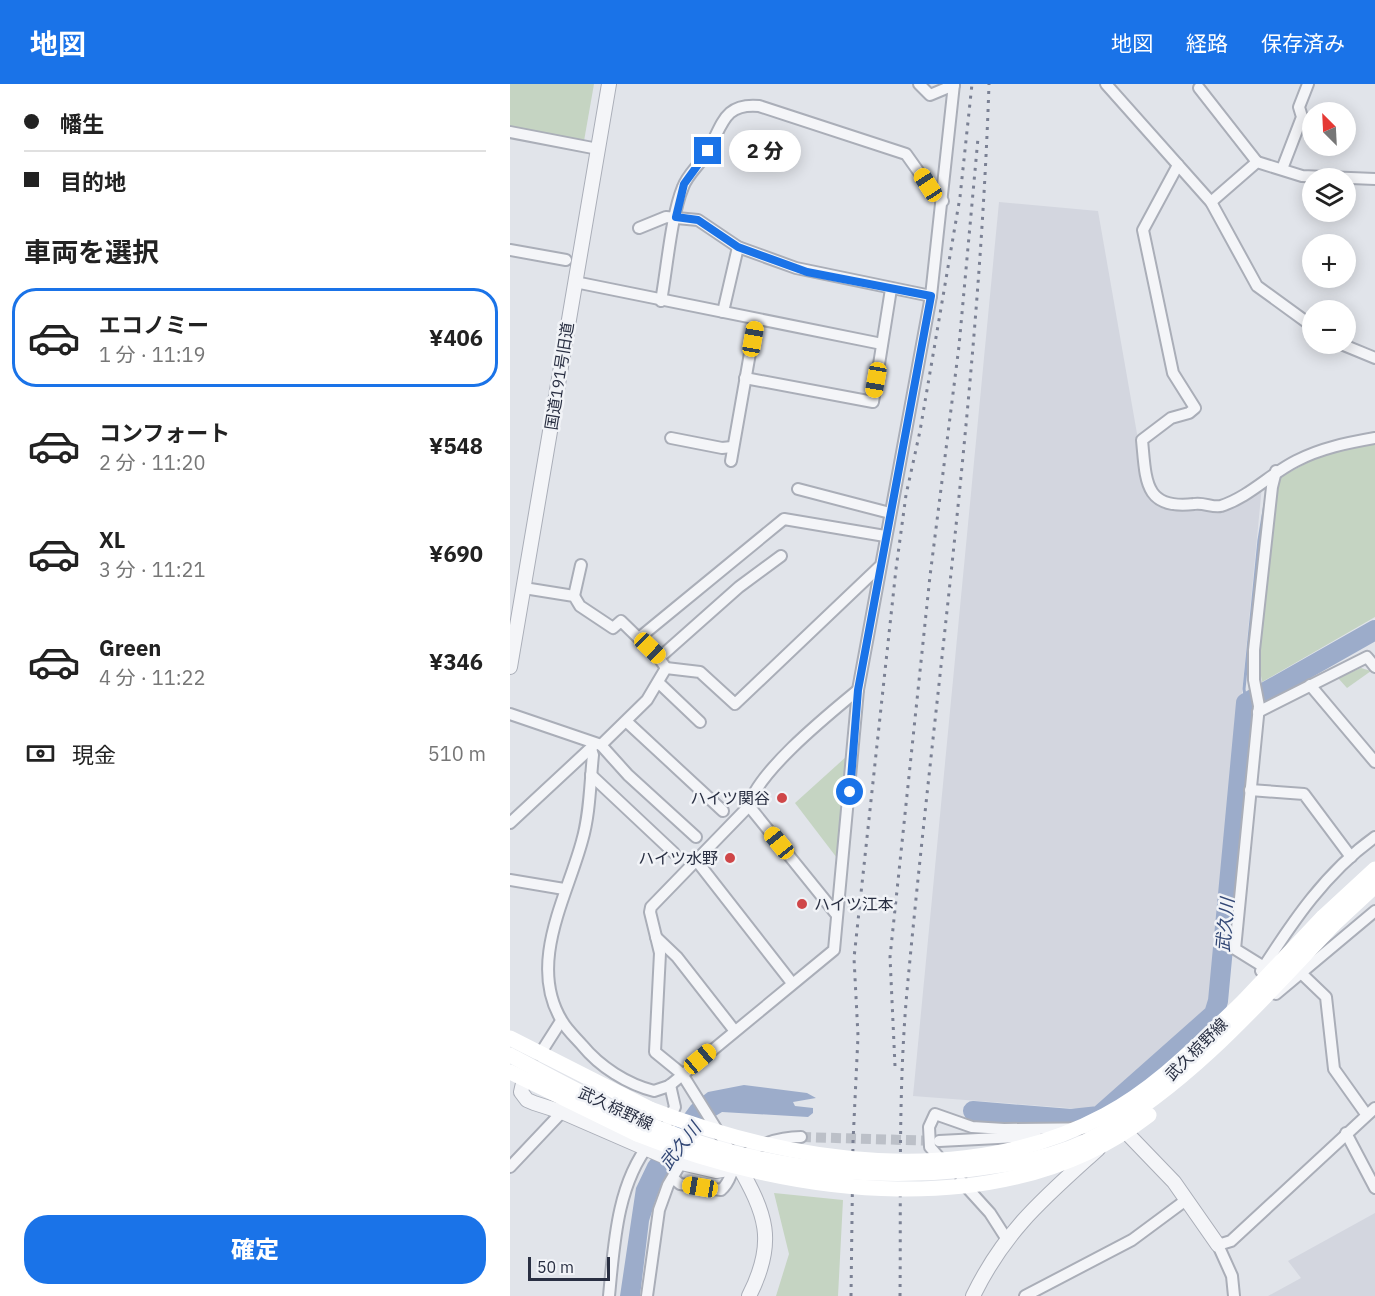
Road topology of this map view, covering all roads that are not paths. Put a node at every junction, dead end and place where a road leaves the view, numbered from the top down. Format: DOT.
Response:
graph roads {
  1 [pos="609,84"];
  2 [pos="919,84"];
  3 [pos="1106,84"];
  4 [pos="1308,84"];
  5 [pos="954,85"];
  6 [pos="1199,88"];
  7 [pos="510,132"];
  8 [pos="598,149"];
  9 [pos="1257,162"];
  10 [pos="1178,165"];
  11 [pos="1282,170"];
  12 [pos="1375,178"];
  13 [pos="943,201"];
  14 [pos="1210,202"];
  15 [pos="676,217"];
  16 [pos="639,228"];
  17 [pos="738,247"];
  18 [pos="510,250"];
  19 [pos="566,260"];
  20 [pos="575,282"];
  21 [pos="891,289"];
  22 [pos="931,296"];
  23 [pos="661,301"];
  24 [pos="723,312"];
  25 [pos="756,319"];
  26 [pos="1302,319"];
  27 [pos="882,344"];
  28 [pos="1356,350"];
  29 [pos="1375,358"];
  30 [pos="745,378"];
  31 [pos="671,438"];
  32 [pos="1375,438"];
  33 [pos="732,447"];
  34 [pos="731,461"];
  35 [pos="1276,471"];
  36 [pos="798,489"];
  37 [pos="890,513"];
  38 [pos="885,536"];
  39 [pos="781,555"];
  40 [pos="581,565"];
  41 [pos="879,567"];
  42 [pos="524,588"];
  43 [pos="574,596"];
  44 [pos="513,625"];
  45 [pos="639,638"];
  46 [pos="660,658"];
  47 [pos="1375,667"];
  48 [pos="510,668"];
  49 [pos="666,668"];
  50 [pos="659,683"];
  51 [pos="1310,685"];
  52 [pos="858,690"];
  53 [pos="1259,709"];
  54 [pos="510,714"];
  55 [pos="627,722"];
  56 [pos="700,722"];
  57 [pos="596,746"];
  58 [pos="1375,762"];
  59 [pos="591,775"];
  60 [pos="1250,789"];
  61 [pos="749,806"];
  62 [pos="723,811"];
  63 [pos="510,823"];
  64 [pos="696,837"];
  65 [pos="1375,837"];
  66 [pos="674,853"];
  67 [pos="1351,857"];
  68 [pos="696,860"];
  69 [pos="1375,869"];
  70 [pos="510,880"];
  71 [pos="1375,886"];
  72 [pos="564,889"];
  73 [pos="1375,911"];
  74 [pos="837,915"];
  75 [pos="1328,921"];
  76 [pos="656,937"];
  77 [pos="1264,967"];
  78 [pos="1302,974"];
  79 [pos="792,983"];
  80 [pos="1249,1004"];
  81 [pos="561,1021"];
  82 [pos="734,1030"];
  83 [pos="512,1044"];
  84 [pos="540,1054"];
  85 [pos="1196,1058"];
  86 [pos="682,1074"];
  87 [pos="517,1076"];
  88 [pos="670,1085"];
  89 [pos="1371,1111"];
  90 [pos="562,1112"];
  91 [pos="1122,1128"];
  92 [pos="1346,1133"];
  93 [pos="801,1137"];
  94 [pos="939,1141"];
  95 [pos="647,1151"];
  96 [pos="679,1163"];
  97 [pos="737,1163"];
  98 [pos="510,1167"];
  99 [pos="674,1179"];
  100 [pos="1375,1188"];
  101 [pos="1186,1200"];
  102 [pos="1006,1238"];
  103 [pos="1218,1245"];
  104 [pos="609,1296"];
  105 [pos="647,1296"];
  106 [pos="749,1296"];
  107 [pos="972,1296"];
  108 [pos="1025,1296"];
  109 [pos="1234,1296"];
  1 -- 8 [label="street, 国道191号旧道"];
  2 -- 5 [label="street"];
  3 -- 10 [label="street"];
  4 -- 11 [label="street"];
  5 -- 13 [label="street"];
  6 -- 9 [label="street"];
  7 -- 8 [label="street"];
  8 -- 20 [label="street, 国道191号旧道"];
  9 -- 11 [label="street"];
  9 -- 14 [label="street"];
  10 -- 14 [label="street"];
  10 -- 35 [label="street"];
  11 -- 12 [label="street"];
  13 -- 15 [label="street"];
  13 -- 22 [label="street"];
  14 -- 26 [label="street"];
  15 -- 16 [label="street"];
  15 -- 17 [label="street"];
  15 -- 23 [label="street"];
  17 -- 21 [label="street"];
  17 -- 24 [label="street"];
  18 -- 19 [label="street"];
  20 -- 23 [label="street"];
  20 -- 42 [label="street, 国道191号旧道"];
  21 -- 22 [label="street"];
  21 -- 27 [label="street"];
  22 -- 37 [label="street"];
  23 -- 24 [label="street"];
  24 -- 25 [label="street"];
  25 -- 27 [label="street"];
  25 -- 30 [label="street"];
  27 -- 30 [label="street"];
  28 -- 29 [label="street"];
  30 -- 33 [label="street"];
  31 -- 33 [label="street"];
  32 -- 35 [label="street"];
  33 -- 34 [label="street"];
  35 -- 53 [label="street"];
  36 -- 37 [label="street"];
  37 -- 38 [label="street"];
  38 -- 41 [label="street"];
  38 -- 45 [label="street"];
  39 -- 46 [label="street"];
  40 -- 43 [label="street"];
  41 -- 49 [label="street"];
  41 -- 52 [label="street"];
  42 -- 43 [label="street"];
  42 -- 44 [label="street, 国道191号旧道"];
  43 -- 45 [label="street"];
  44 -- 48 [label="street, 国道191号旧道"];
  45 -- 46 [label="street"];
  46 -- 49 [label="street"];
  47 -- 51 [label="street"];
  49 -- 50 [label="street"];
  50 -- 55 [label="street"];
  50 -- 56 [label="street"];
  51 -- 53 [label="street"];
  51 -- 58 [label="street"];
  52 -- 61 [label="street"];
  52 -- 74 [label="street"];
  53 -- 60 [label="street"];
  54 -- 57 [label="street"];
  55 -- 57 [label="street"];
  55 -- 62 [label="street"];
  57 -- 59 [label="street"];
  57 -- 63 [label="street"];
  57 -- 64 [label="street"];
  59 -- 66 [label="street"];
  59 -- 72 [label="street"];
  60 -- 67 [label="street"];
  60 -- 77 [label="street"];
  61 -- 68 [label="street"];
  61 -- 74 [label="street"];
  65 -- 67 [label="street"];
  67 -- 77 [label="street"];
  68 -- 76 [label="street"];
  68 -- 79 [label="street"];
  69 -- 75 [label="main road, 武久椋野線"];
  70 -- 72 [label="street"];
  71 -- 75 [label="main road, 武久椋野線"];
  72 -- 81 [label="street"];
  73 -- 78 [label="street"];
  74 -- 79 [label="street"];
  75 -- 80 [label="main road, 武久椋野線, bridge"];
  76 -- 82 [label="street"];
  76 -- 86 [label="street"];
  77 -- 78 [label="street"];
  77 -- 85 [label="street"];
  78 -- 85 [label="street"];
  78 -- 89 [label="street"];
  79 -- 82 [label="street"];
  80 -- 83 [label="main road, 武久椋野線, bridge"];
  80 -- 84 [label="main road, bridge"];
  80 -- 87 [label="main road, bridge"];
  81 -- 84 [label="street"];
  81 -- 88 [label="street"];
  82 -- 86 [label="street"];
  83 -- 84 [label="main road"];
  83 -- 87 [label="street"];
  85 -- 91 [label="street"];
  86 -- 88 [label="street"];
  86 -- 97 [label="street"];
  87 -- 90 [label="street"];
  88 -- 95 [label="street"];
  89 -- 92 [label="street"];
  90 -- 95 [label="street"];
  90 -- 98 [label="street"];
  91 -- 94 [label="street"];
  91 -- 101 [label="street"];
  91 -- 102 [label="street"];
  91 -- 102 [label="street"];
  92 -- 100 [label="street"];
  92 -- 103 [label="street"];
  93 -- 97 [label="street"];
  95 -- 96 [label="street"];
  95 -- 104 [label="street"];
  96 -- 97 [label="street"];
  96 -- 99 [label="street"];
  97 -- 99 [label="street"];
  97 -- 106 [label="street"];
  99 -- 105 [label="street"];
  101 -- 103 [label="street"];
  101 -- 108 [label="street"];
  102 -- 107 [label="street"];
  103 -- 109 [label="street"];
}
